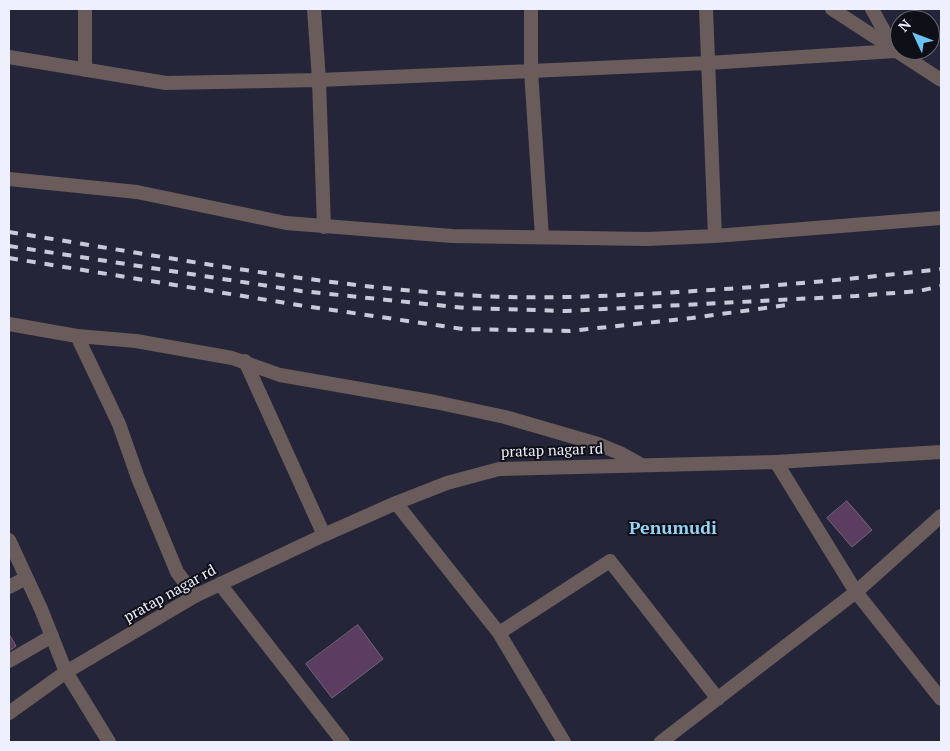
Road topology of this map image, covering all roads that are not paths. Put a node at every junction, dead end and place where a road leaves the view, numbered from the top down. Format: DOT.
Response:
graph roads {
  1 [pos="85,9"];
  2 [pos="314,9"];
  3 [pos="531,9"];
  4 [pos="706,9"];
  5 [pos="832,9"];
  6 [pos="872,9"];
  7 [pos="890,42"];
  8 [pos="890,48"];
  9 [pos="890,51"];
  10 [pos="9,57"];
  11 [pos="909,60"];
  12 [pos="708,63"];
  13 [pos="85,70"];
  14 [pos="531,71"];
  15 [pos="319,80"];
  16 [pos="941,80"];
  17 [pos="9,179"];
  18 [pos="941,218"];
  19 [pos="324,227"];
  20 [pos="715,236"];
  21 [pos="542,237"];
  22 [pos="9,324"];
  23 [pos="77,336"];
  24 [pos="245,361"];
  25 [pos="941,452"];
  26 [pos="776,462"];
  27 [pos="640,464"];
  28 [pos="396,503"];
  29 [pos="941,516"];
  30 [pos="324,535"];
  31 [pos="9,540"];
  32 [pos="26,578"];
  33 [pos="220,584"];
  34 [pos="9,587"];
  35 [pos="856,592"];
  36 [pos="195,596"];
  37 [pos="499,633"];
  38 [pos="52,636"];
  39 [pos="9,661"];
  40 [pos="66,672"];
  41 [pos="718,699"];
  42 [pos="941,699"];
  43 [pos="9,713"];
  44 [pos="109,742"];
  45 [pos="343,742"];
  46 [pos="564,742"];
  47 [pos="660,742"];
  1 -- 13 [label="street"];
  2 -- 15 [label="street"];
  3 -- 14 [label="street"];
  4 -- 12 [label="street"];
  5 -- 8 [label="street"];
  6 -- 7 [label="street"];
  9 -- 12 [label="street"];
  10 -- 13 [label="street"];
  11 -- 16 [label="street"];
  12 -- 14 [label="street"];
  12 -- 20 [label="street"];
  13 -- 15 [label="street"];
  14 -- 15 [label="street"];
  14 -- 21 [label="street"];
  15 -- 19 [label="street"];
  17 -- 19 [label="street"];
  18 -- 20 [label="street"];
  19 -- 21 [label="street"];
  20 -- 21 [label="street"];
  22 -- 23 [label="street"];
  23 -- 24 [label="street"];
  23 -- 36 [label="street"];
  24 -- 27 [label="street"];
  24 -- 30 [label="street"];
  25 -- 26 [label="street, pratap nagar rd"];
  26 -- 27 [label="street, pratap nagar rd"];
  26 -- 35 [label="street"];
  27 -- 28 [label="street, pratap nagar rd"];
  28 -- 30 [label="street, pratap nagar rd"];
  28 -- 37 [label="street"];
  29 -- 35 [label="street"];
  30 -- 33 [label="street, pratap nagar rd"];
  31 -- 32 [label="street"];
  32 -- 34 [label="street"];
  32 -- 38 [label="street"];
  33 -- 36 [label="street, pratap nagar rd"];
  33 -- 45 [label="street"];
  35 -- 41 [label="street"];
  35 -- 42 [label="street"];
  36 -- 40 [label="street, pratap nagar rd"];
  37 -- 41 [label="street"];
  37 -- 46 [label="street"];
  38 -- 39 [label="street"];
  38 -- 40 [label="street"];
  40 -- 43 [label="street, pratap nagar rd"];
  40 -- 44 [label="street"];
  41 -- 47 [label="street"];
}
